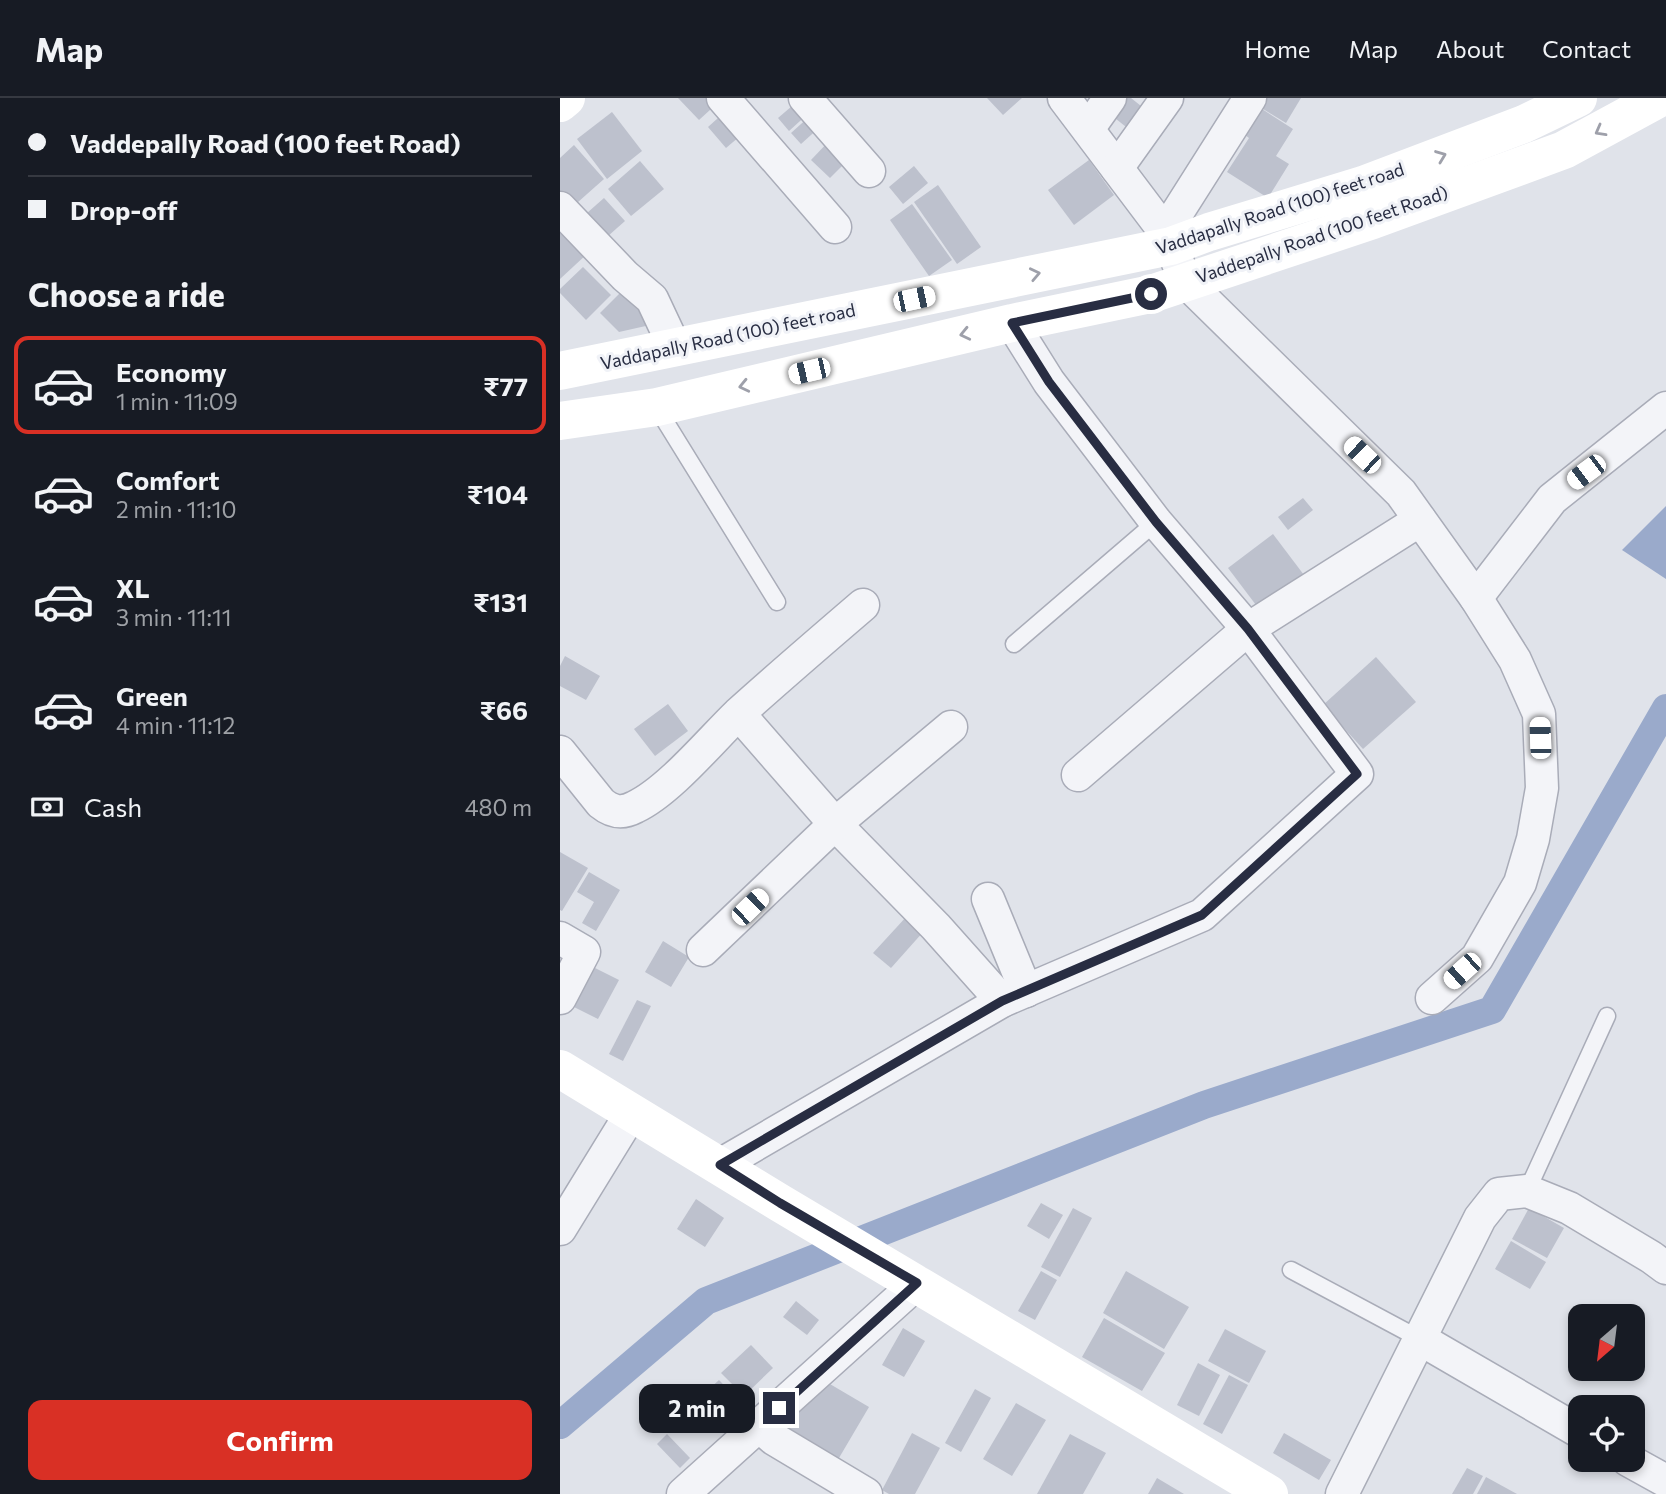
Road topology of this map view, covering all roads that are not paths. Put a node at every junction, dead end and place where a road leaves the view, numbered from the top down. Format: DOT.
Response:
graph roads {
  1 [pos="566,98"];
  2 [pos="723,98"];
  3 [pos="805,98"];
  4 [pos="1064,98"];
  5 [pos="1110,98"];
  6 [pos="1167,98"];
  7 [pos="1250,98"];
  8 [pos="1578,98"];
  9 [pos="1660,98"];
  10 [pos="560,103"];
  11 [pos="1088,129"];
  12 [pos="1117,168"];
  13 [pos="869,171"];
  14 [pos="560,208"];
  15 [pos="835,227"];
  16 [pos="1168,239"];
  17 [pos="1186,282"];
  18 [pos="1012,323"];
  19 [pos="675,348"];
  20 [pos="560,372"];
  21 [pos="657,407"];
  22 [pos="1666,408"];
  23 [pos="560,421"];
  24 [pos="1420,520"];
  25 [pos="1156,522"];
  26 [pos="1476,598"];
  27 [pos="777,602"];
  28 [pos="863,605"];
  29 [pos="1248,629"];
  30 [pos="1014,645"];
  31 [pos="738,714"];
  32 [pos="951,727"];
  33 [pos="560,752"];
  34 [pos="1078,775"];
  35 [pos="835,824"];
  36 [pos="988,899"];
  37 [pos="560,938"];
  38 [pos="704,950"];
  39 [pos="1014,996"];
  40 [pos="560,998"];
  41 [pos="1432,999"];
  42 [pos="1607,1016"];
  43 [pos="560,1069"];
  44 [pos="632,1112"];
  45 [pos="720,1165"];
  46 [pos="1527,1191"];
  47 [pos="560,1229"];
  48 [pos="1666,1268"];
  49 [pos="1290,1270"];
  50 [pos="908,1278"];
  51 [pos="1420,1339"];
  52 [pos="1568,1425"];
  53 [pos="759,1426"];
  54 [pos="1645,1469"];
  55 [pos="1666,1481"];
  56 [pos="683,1494"];
  57 [pos="866,1494"];
  58 [pos="1269,1494"];
  59 [pos="1342,1494"];
  1 -- 10 [label="main road"];
  2 -- 15 [label="street"];
  3 -- 13 [label="street"];
  4 -- 11 [label="street"];
  5 -- 11 [label="street"];
  6 -- 12 [label="street"];
  7 -- 16 [label="street"];
  16 -- 8 [label="main road, Vaddapally Road (100) feet road, one-way"];
  9 -- 17 [label="main road, Vaddepally Road (100 feet Road), one-way"];
  11 -- 12 [label="street"];
  12 -- 16 [label="street"];
  14 -- 19 [label="street"];
  16 -- 17 [label="street"];
  19 -- 16 [label="main road, Vaddapally Road (100) feet road, one-way"];
  17 -- 18 [label="main road, Vaddepally Road (100 feet Road)"];
  17 -- 24 [label="street"];
  18 -- 21 [label="main road, Vaddepally Road (100 feet Road), one-way"];
  18 -- 25 [label="street"];
  19 -- 20 [label="main road, Vaddapally Road (100) feet road"];
  21 -- 23 [label="main road, Vaddepally Road (100 feet Road)"];
  21 -- 27 [label="lane"];
  22 -- 26 [label="street"];
  24 -- 26 [label="street"];
  24 -- 29 [label="street"];
  25 -- 29 [label="street"];
  25 -- 30 [label="lane"];
  26 -- 41 [label="street"];
  28 -- 31 [label="street"];
  29 -- 34 [label="street"];
  29 -- 39 [label="street"];
  31 -- 33 [label="street"];
  31 -- 35 [label="street"];
  32 -- 35 [label="street"];
  35 -- 38 [label="street"];
  35 -- 39 [label="street"];
  36 -- 39 [label="street"];
  37 -- 40 [label="street"];
  39 -- 45 [label="street"];
  42 -- 46 [label="lane"];
  43 -- 44 [label="main road"];
  44 -- 45 [label="main road"];
  44 -- 47 [label="street"];
  45 -- 50 [label="main road"];
  46 -- 48 [label="street"];
  46 -- 51 [label="street"];
  49 -- 51 [label="lane"];
  50 -- 53 [label="street"];
  50 -- 58 [label="main road"];
  51 -- 52 [label="street"];
  51 -- 59 [label="street"];
  53 -- 56 [label="street"];
  53 -- 57 [label="street"];
  54 -- 55 [label="street"];
}
